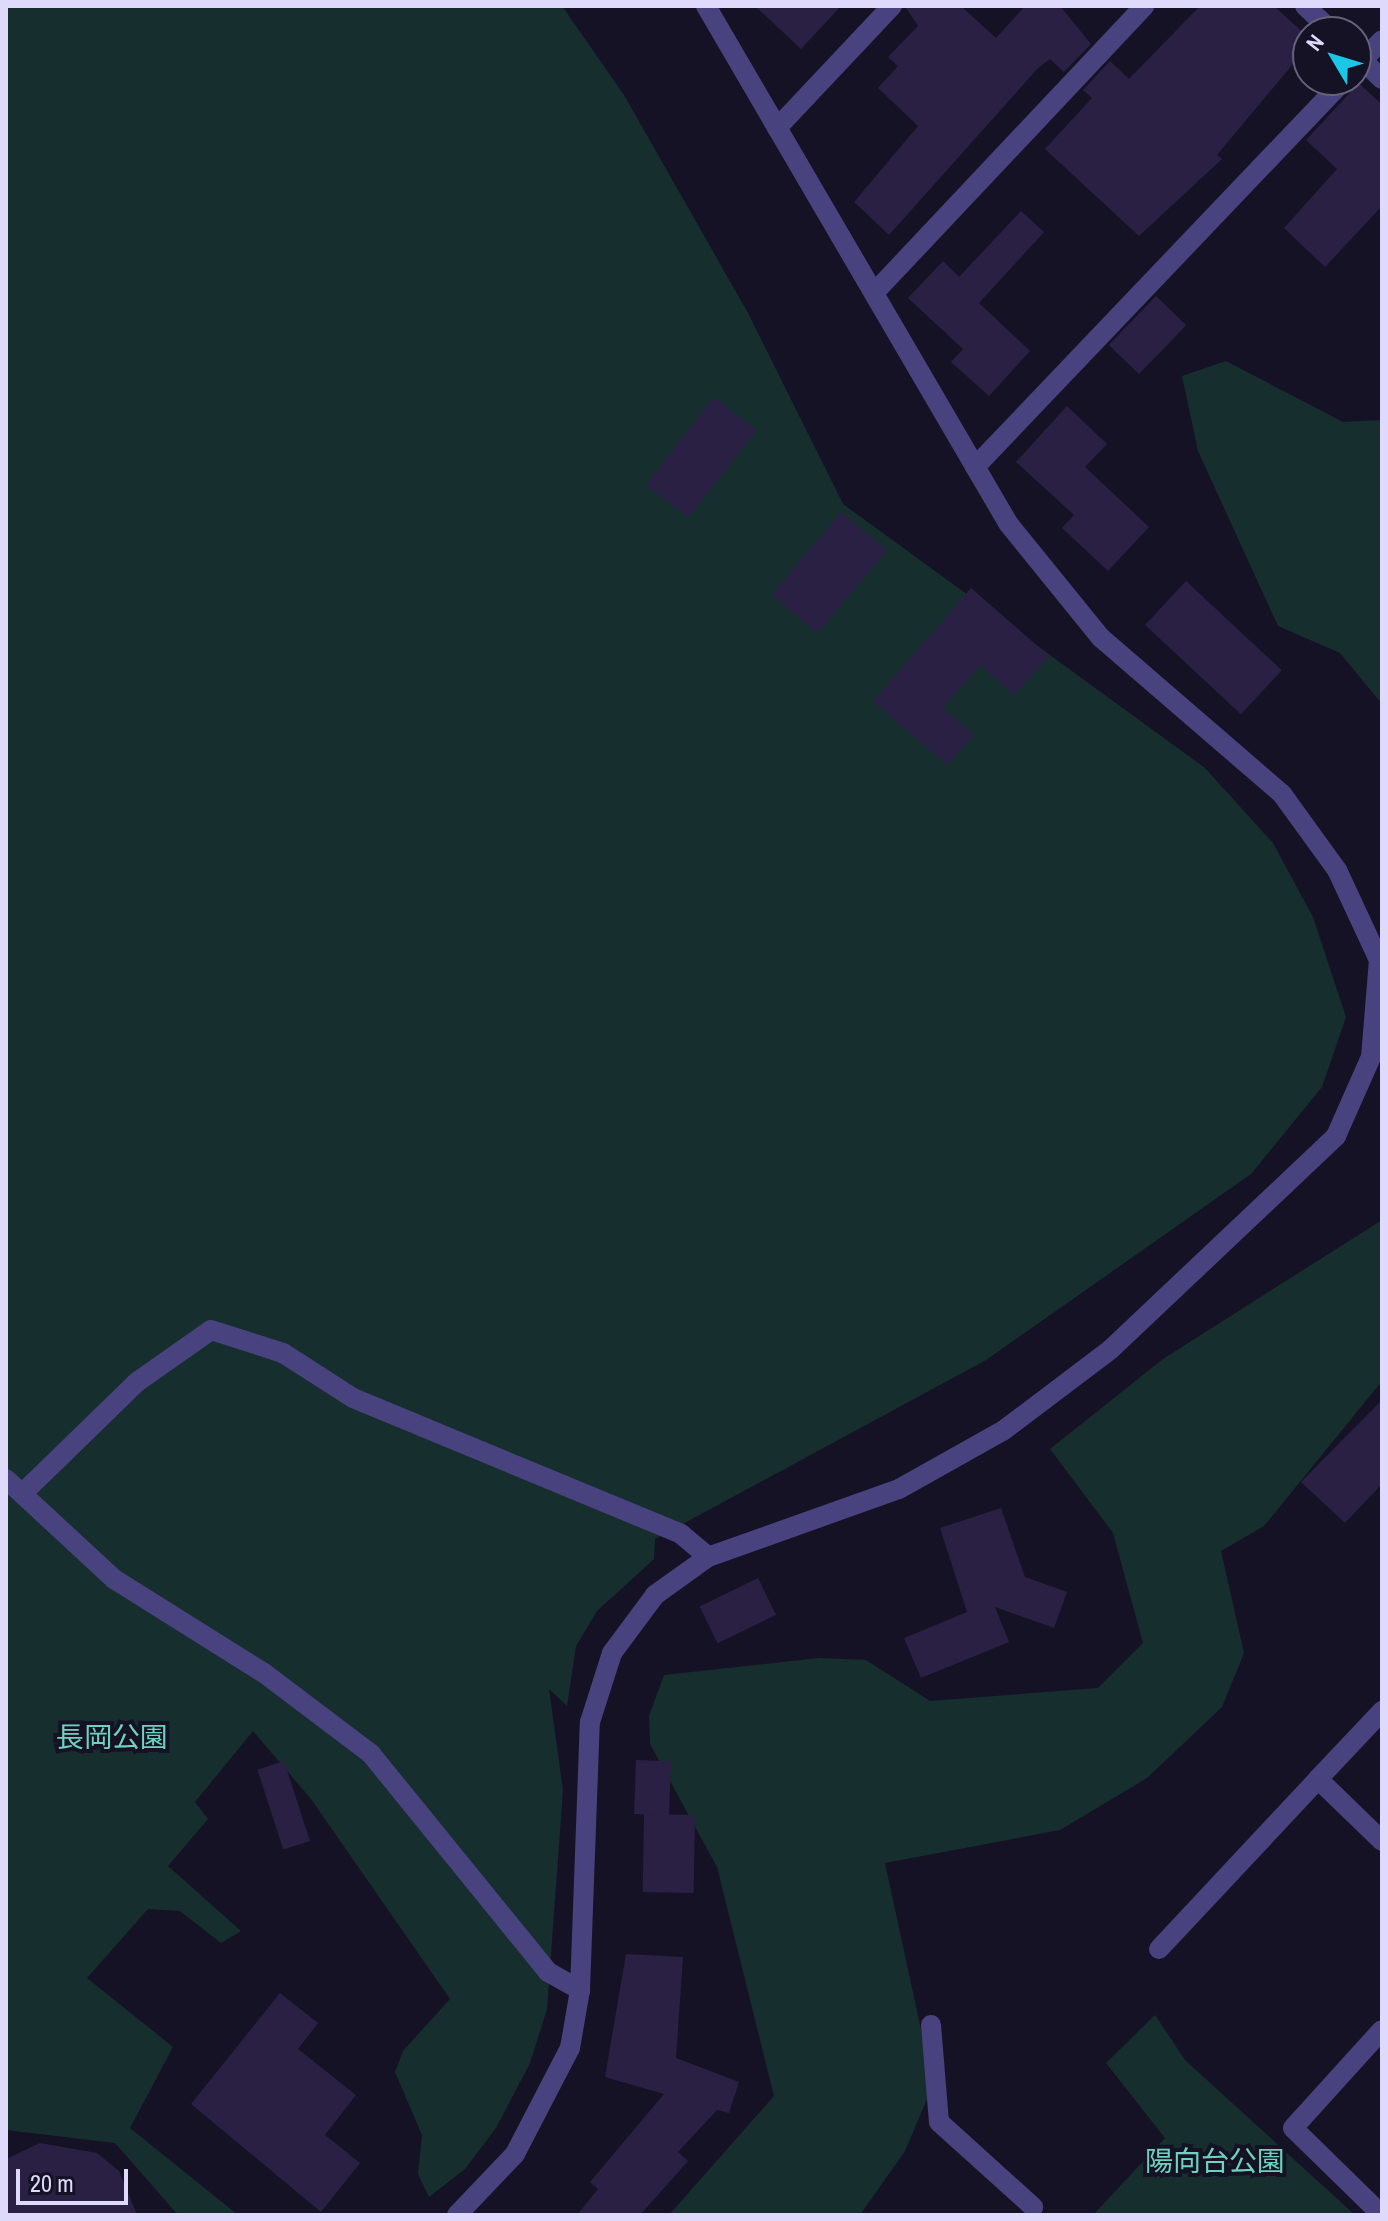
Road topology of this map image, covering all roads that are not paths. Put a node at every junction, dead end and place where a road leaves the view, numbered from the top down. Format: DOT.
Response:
graph roads {
  1 [pos="706,6"];
  2 [pos="892,6"];
  3 [pos="1144,6"];
  4 [pos="1329,96"];
  5 [pos="777,128"];
  6 [pos="874,293"];
  7 [pos="975,467"];
  8 [pos="6,1479"];
  9 [pos="26,1490"];
  10 [pos="708,1557"];
  11 [pos="1382,1711"];
  12 [pos="1318,1779"];
  13 [pos="1382,1841"];
  14 [pos="1159,1949"];
  15 [pos="580,1990"];
  16 [pos="931,2025"];
  17 [pos="1382,2030"];
  18 [pos="1034,2212"];
  19 [pos="457,2215"];
  20 [pos="1382,2215"];
  1 -- 5 [label="street"];
  2 -- 5 [label="street"];
  3 -- 6 [label="street"];
  4 -- 7 [label="street"];
  5 -- 6 [label="street"];
  6 -- 7 [label="street"];
  7 -- 10 [label="street"];
  8 -- 9 [label="street"];
  9 -- 10 [label="street"];
  9 -- 15 [label="street"];
  10 -- 15 [label="street"];
  11 -- 12 [label="street"];
  12 -- 13 [label="street"];
  12 -- 14 [label="street"];
  15 -- 19 [label="street"];
  16 -- 18 [label="street"];
  17 -- 20 [label="street"];
}
